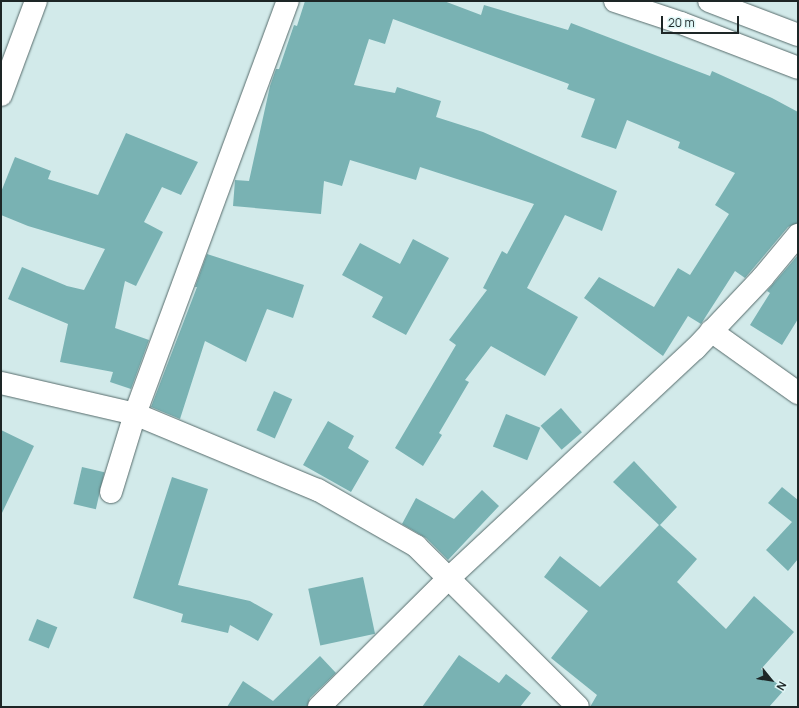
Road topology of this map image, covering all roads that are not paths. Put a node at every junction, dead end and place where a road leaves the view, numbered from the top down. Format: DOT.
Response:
graph roads {
  1 [pos="36,1"];
  2 [pos="288,1"];
  3 [pos="615,1"];
  4 [pos="709,1"];
  5 [pos="798,35"];
  6 [pos="798,68"];
  7 [pos="1,95"];
  8 [pos="798,235"];
  9 [pos="711,331"];
  10 [pos="1,383"];
  11 [pos="798,393"];
  12 [pos="135,414"];
  13 [pos="111,492"];
  14 [pos="448,579"];
  15 [pos="319,707"];
  16 [pos="578,707"];
  1 -- 7 [label="main road"];
  2 -- 12 [label="main road"];
  3 -- 6 [label="main road"];
  4 -- 5 [label="main road"];
  8 -- 9 [label="main road"];
  9 -- 11 [label="main road"];
  9 -- 14 [label="main road"];
  10 -- 12 [label="main road"];
  12 -- 13 [label="main road"];
  12 -- 14 [label="main road"];
  14 -- 15 [label="main road"];
  14 -- 16 [label="main road"];
}
